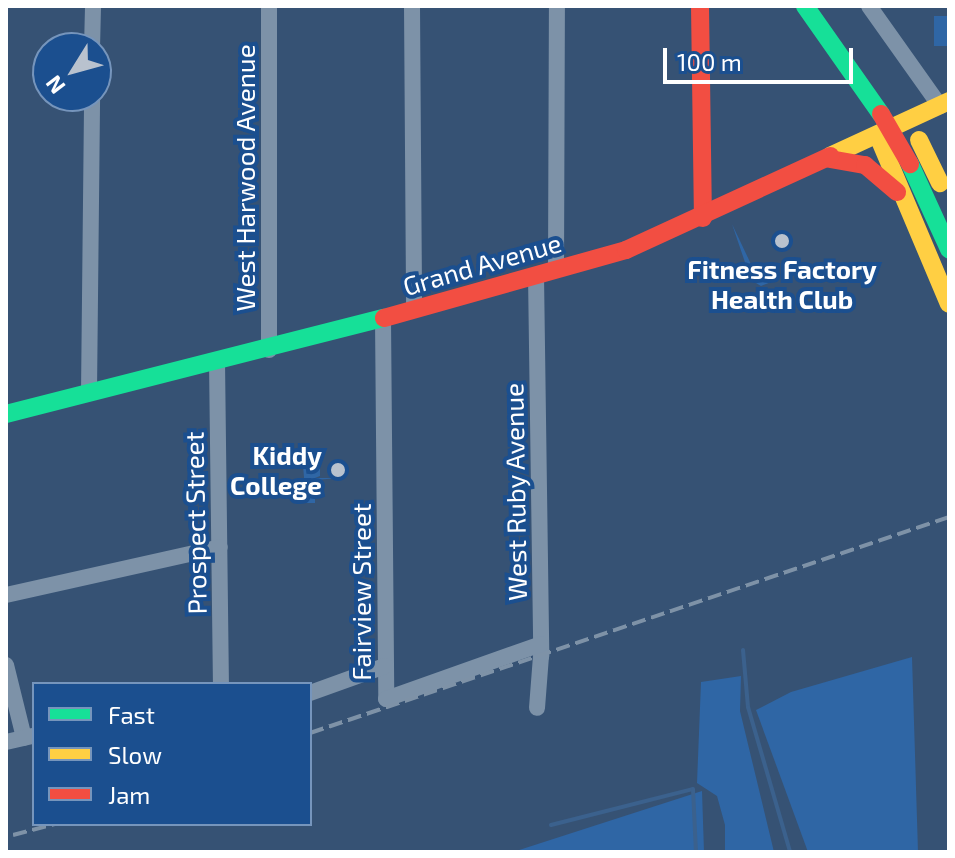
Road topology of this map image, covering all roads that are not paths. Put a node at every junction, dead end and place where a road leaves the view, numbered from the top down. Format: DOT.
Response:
graph roads {
  1 [pos="93,6"];
  2 [pos="269,6"];
  3 [pos="412,6"];
  4 [pos="557,6"];
  5 [pos="700,6"];
  6 [pos="803,6"];
  7 [pos="827,6"];
  8 [pos="869,6"];
  9 [pos="92,32"];
  10 [pos="945,103"];
  11 [pos="92,112"];
  12 [pos="878,136"];
  13 [pos="830,159"];
  14 [pos="900,195"];
  15 [pos="949,202"];
  16 [pos="703,218"];
  17 [pos="949,249"];
  18 [pos="556,270"];
  19 [pos="536,275"];
  20 [pos="949,304"];
  21 [pos="414,309"];
  22 [pos="383,319"];
  23 [pos="269,350"];
  24 [pos="217,361"];
  25 [pos="89,393"];
  26 [pos="6,414"];
  27 [pos="220,547"];
  28 [pos="6,595"];
  29 [pos="541,644"];
  30 [pos="6,665"];
  31 [pos="385,666"];
  32 [pos="221,682"];
  33 [pos="312,692"];
  34 [pos="537,708"];
  35 [pos="29,736"];
  36 [pos="6,742"];
  1 -- 9 [label="street"];
  2 -- 23 [label="street, West Harwood Avenue"];
  3 -- 21 [label="street"];
  4 -- 18 [label="street"];
  5 -- 16 [label="main road"];
  6 -- 17 [label="main road, bridge"];
  7 -- 15 [label="main road"];
  8 -- 10 [label="street"];
  10 -- 12 [label="main road, Grand Avenue"];
  11 -- 25 [label="street"];
  12 -- 13 [label="main road, Grand Avenue"];
  12 -- 14 [label="main road"];
  13 -- 14 [label="main road"];
  13 -- 16 [label="main road, Grand Avenue"];
  14 -- 20 [label="main road"];
  16 -- 18 [label="main road, Grand Avenue"];
  18 -- 19 [label="main road, Grand Avenue"];
  19 -- 21 [label="main road, Grand Avenue"];
  19 -- 29 [label="street, West Ruby Avenue"];
  21 -- 22 [label="main road, Grand Avenue"];
  22 -- 23 [label="main road, Grand Avenue"];
  22 -- 31 [label="street, Fairview Street"];
  23 -- 24 [label="main road, Grand Avenue"];
  24 -- 25 [label="main road, Grand Avenue"];
  24 -- 27 [label="street, Prospect Street"];
  25 -- 26 [label="main road, Grand Avenue"];
  27 -- 28 [label="street"];
  27 -- 32 [label="street, Prospect Street"];
  29 -- 31 [label="street, Fairview Street"];
  29 -- 34 [label="street, West Ruby Avenue"];
  30 -- 35 [label="street"];
  31 -- 33 [label="street"];
  35 -- 36 [label="street"];
}
